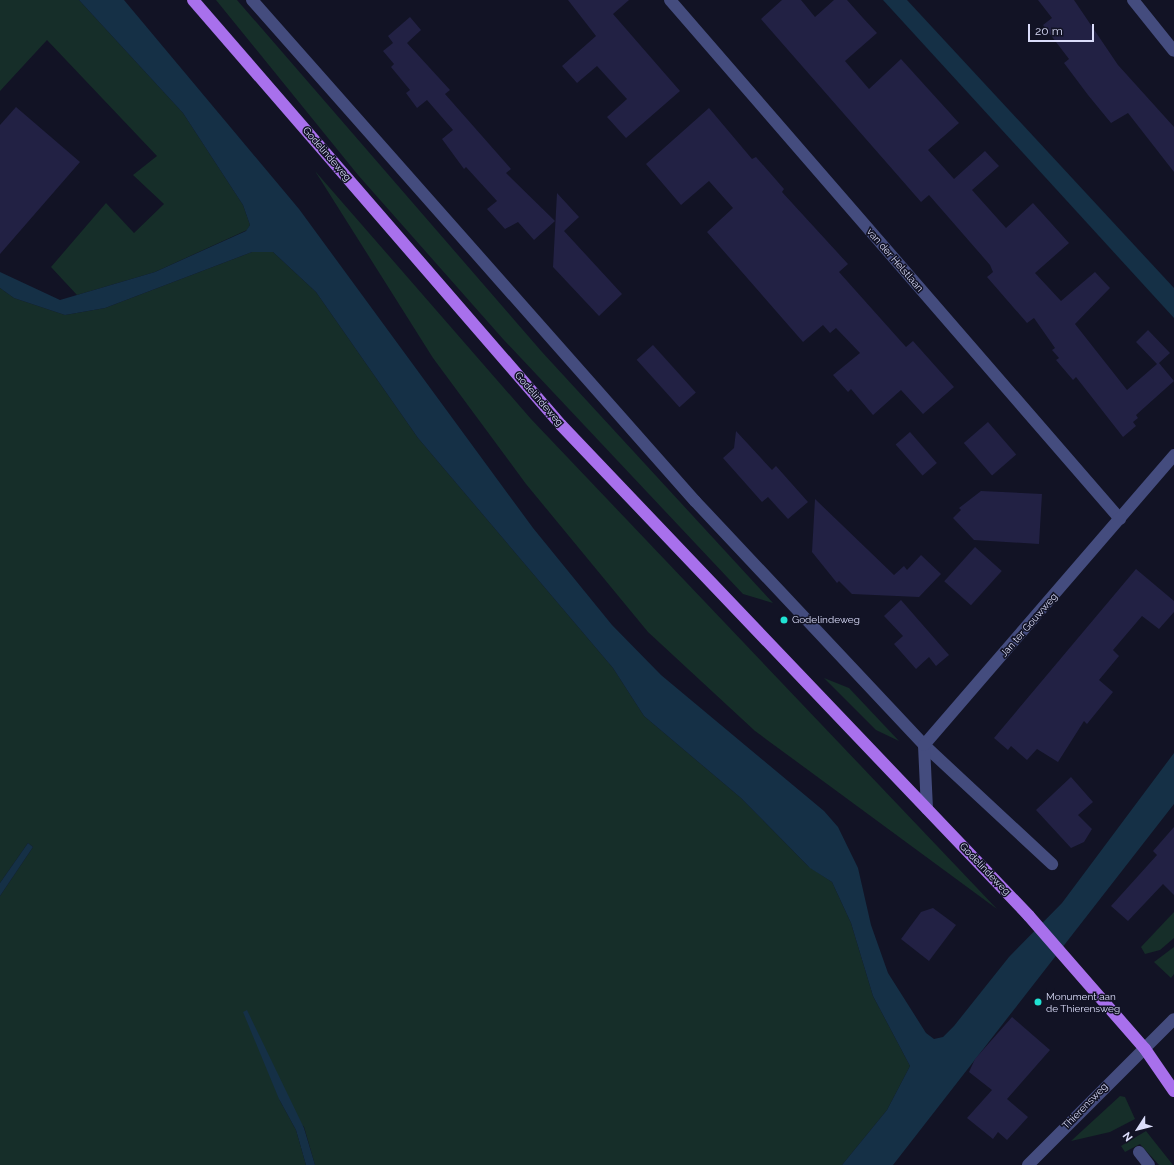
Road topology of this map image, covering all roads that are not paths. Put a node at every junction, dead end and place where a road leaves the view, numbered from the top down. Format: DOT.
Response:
graph roads {
  1 [pos="193,0"];
  2 [pos="252,0"];
  3 [pos="670,0"];
  4 [pos="1133,0"];
  5 [pos="1174,51"];
  6 [pos="1174,455"];
  7 [pos="1120,519"];
  8 [pos="924,745"];
  9 [pos="927,809"];
  10 [pos="1052,864"];
  11 [pos="1174,1019"];
  12 [pos="1145,1049"];
  13 [pos="1174,1091"];
  14 [pos="1139,1152"];
  15 [pos="1028,1165"];
  16 [pos="1149,1165"];
  1 -- 9 [label="main road, Godelindeweg"];
  2 -- 8 [label="street"];
  3 -- 7 [label="street, van der Helstlaan"];
  4 -- 5 [label="street"];
  6 -- 7 [label="street, Jan ter Gouwweg"];
  7 -- 8 [label="street, Jan ter Gouwweg"];
  8 -- 9 [label="street"];
  8 -- 10 [label="street"];
  9 -- 12 [label="main road, Godelindeweg"];
  11 -- 12 [label="street, Thierensweg"];
  12 -- 13 [label="main road, Godelindeweg"];
  12 -- 15 [label="street, Thierensweg"];
  14 -- 16 [label="street"];
}
